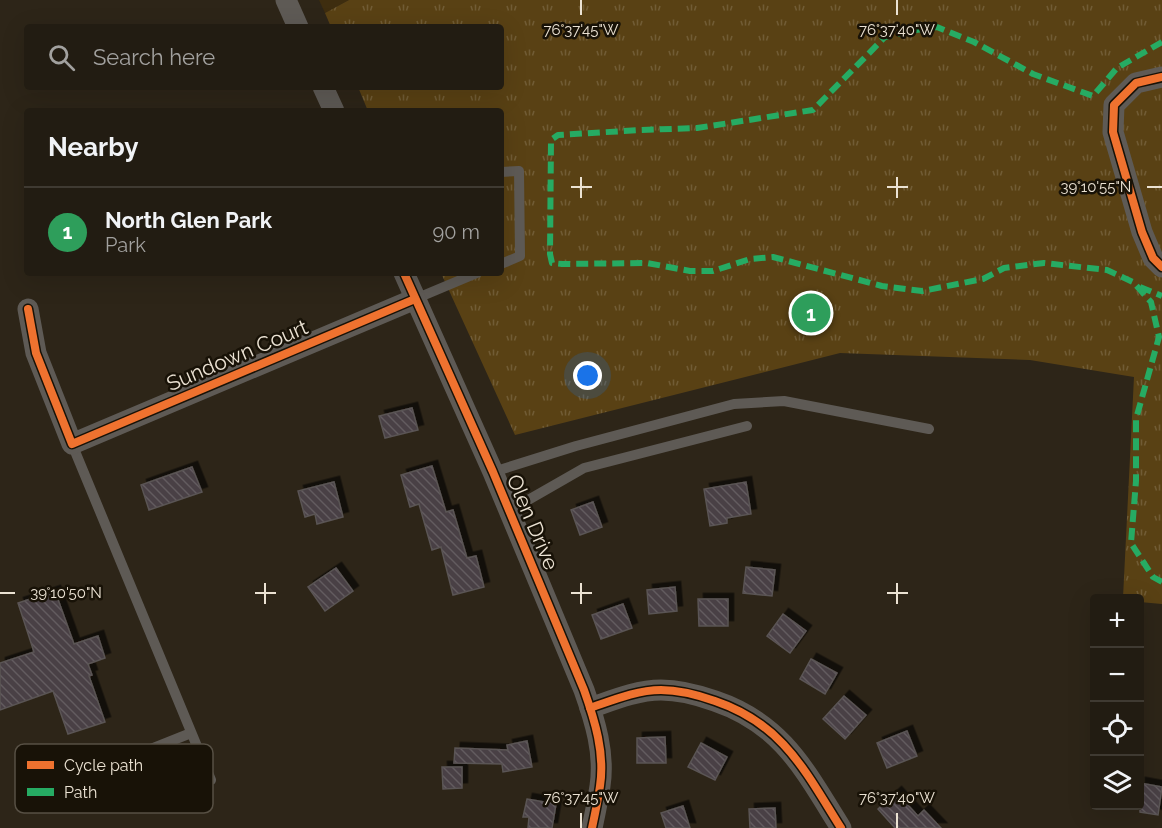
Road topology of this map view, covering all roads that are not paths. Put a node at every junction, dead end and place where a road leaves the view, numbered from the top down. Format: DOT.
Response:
graph roads {
  1 [pos="286,0"];
  2 [pos="297,24"];
  3 [pos="1162,78"];
  4 [pos="324,90"];
  5 [pos="333,108"];
  6 [pos="504,172"];
  7 [pos="504,263"];
  8 [pos="1162,267"];
  9 [pos="405,276"];
  10 [pos="469,276"];
  11 [pos="415,299"];
  12 [pos="28,309"];
  13 [pos="747,426"];
  14 [pos="929,429"];
  15 [pos="72,444"];
  16 [pos="492,472"];
  17 [pos="509,511"];
  18 [pos="590,708"];
  19 [pos="191,733"];
  20 [pos="163,744"];
  21 [pos="196,744"];
  22 [pos="592,828"];
  23 [pos="841,828"];
  1 -- 2 [label="street"];
  3 -- 8 [label="street"];
  4 -- 5 [label="street"];
  6 -- 7 [label="lane"];
  9 -- 11 [label="street, Olen Drive"];
  10 -- 11 [label="lane"];
  11 -- 15 [label="street, Sundown Court"];
  11 -- 16 [label="street, Olen Drive"];
  12 -- 15 [label="street"];
  13 -- 17 [label="lane"];
  14 -- 16 [label="lane"];
  15 -- 19 [label="lane"];
  16 -- 17 [label="street, Olen Drive"];
  17 -- 18 [label="street, Olen Drive"];
  18 -- 22 [label="street, Olen Drive"];
  18 -- 23 [label="street"];
  19 -- 20 [label="lane"];
  19 -- 21 [label="lane"];
}
